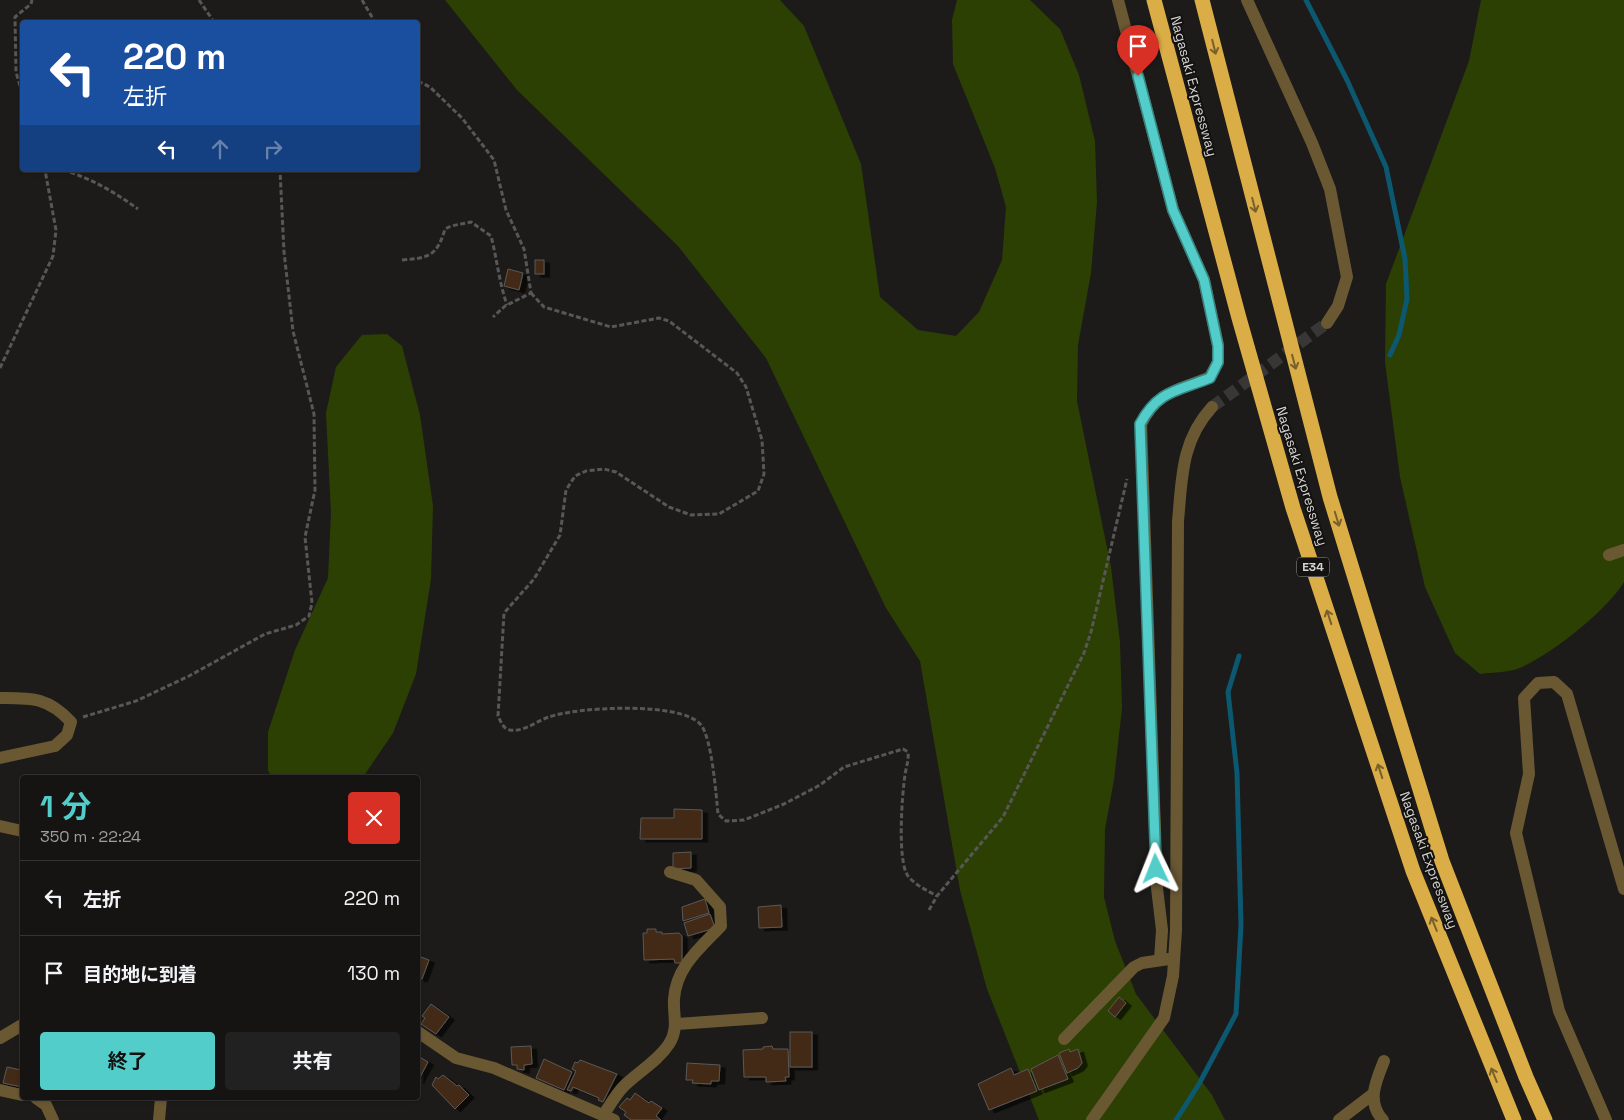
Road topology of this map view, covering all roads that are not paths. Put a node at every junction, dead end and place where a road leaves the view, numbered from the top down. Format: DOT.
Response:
graph roads {
  1 [pos="1118,0"];
  2 [pos="1154,0"];
  3 [pos="1202,0"];
  4 [pos="1247,0"];
  5 [pos="1327,323"];
  6 [pos="1212,407"];
  7 [pos="1624,550"];
  8 [pos="1609,555"];
  9 [pos="0,698"];
  10 [pos="0,758"];
  11 [pos="0,826"];
  12 [pos="20,831"];
  13 [pos="670,872"];
  14 [pos="1624,889"];
  15 [pos="1174,958"];
  16 [pos="1160,960"];
  17 [pos="762,1018"];
  18 [pos="677,1024"];
  19 [pos="20,1026"];
  20 [pos="420,1033"];
  21 [pos="0,1038"];
  22 [pos="1064,1039"];
  23 [pos="1384,1061"];
  24 [pos="0,1090"];
  25 [pos="20,1094"];
  26 [pos="1373,1094"];
  27 [pos="39,1100"];
  28 [pos="161,1100"];
  29 [pos="609,1117"];
  30 [pos="52,1120"];
  31 [pos="159,1120"];
  32 [pos="1092,1120"];
  33 [pos="1339,1120"];
  34 [pos="1383,1120"];
  35 [pos="1514,1120"];
  36 [pos="1545,1120"];
  37 [pos="1606,1120"];
  1 -- 16 [label="street"];
  35 -- 2 [label="highway, Nagasaki Expressway / E34, one-way"];
  3 -- 36 [label="highway, Nagasaki Expressway / E34, one-way"];
  4 -- 5 [label="street"];
  6 -- 15 [label="street"];
  7 -- 8 [label="street"];
  9 -- 10 [label="street"];
  11 -- 12 [label="street"];
  13 -- 18 [label="street"];
  14 -- 37 [label="street"];
  15 -- 16 [label="street"];
  15 -- 32 [label="street"];
  16 -- 22 [label="street"];
  17 -- 18 [label="street"];
  18 -- 29 [label="street"];
  19 -- 21 [label="street"];
  20 -- 29 [label="street"];
  23 -- 26 [label="street"];
  24 -- 25 [label="street"];
  26 -- 33 [label="street"];
  26 -- 34 [label="street"];
  27 -- 30 [label="street"];
  28 -- 31 [label="street"];
}
